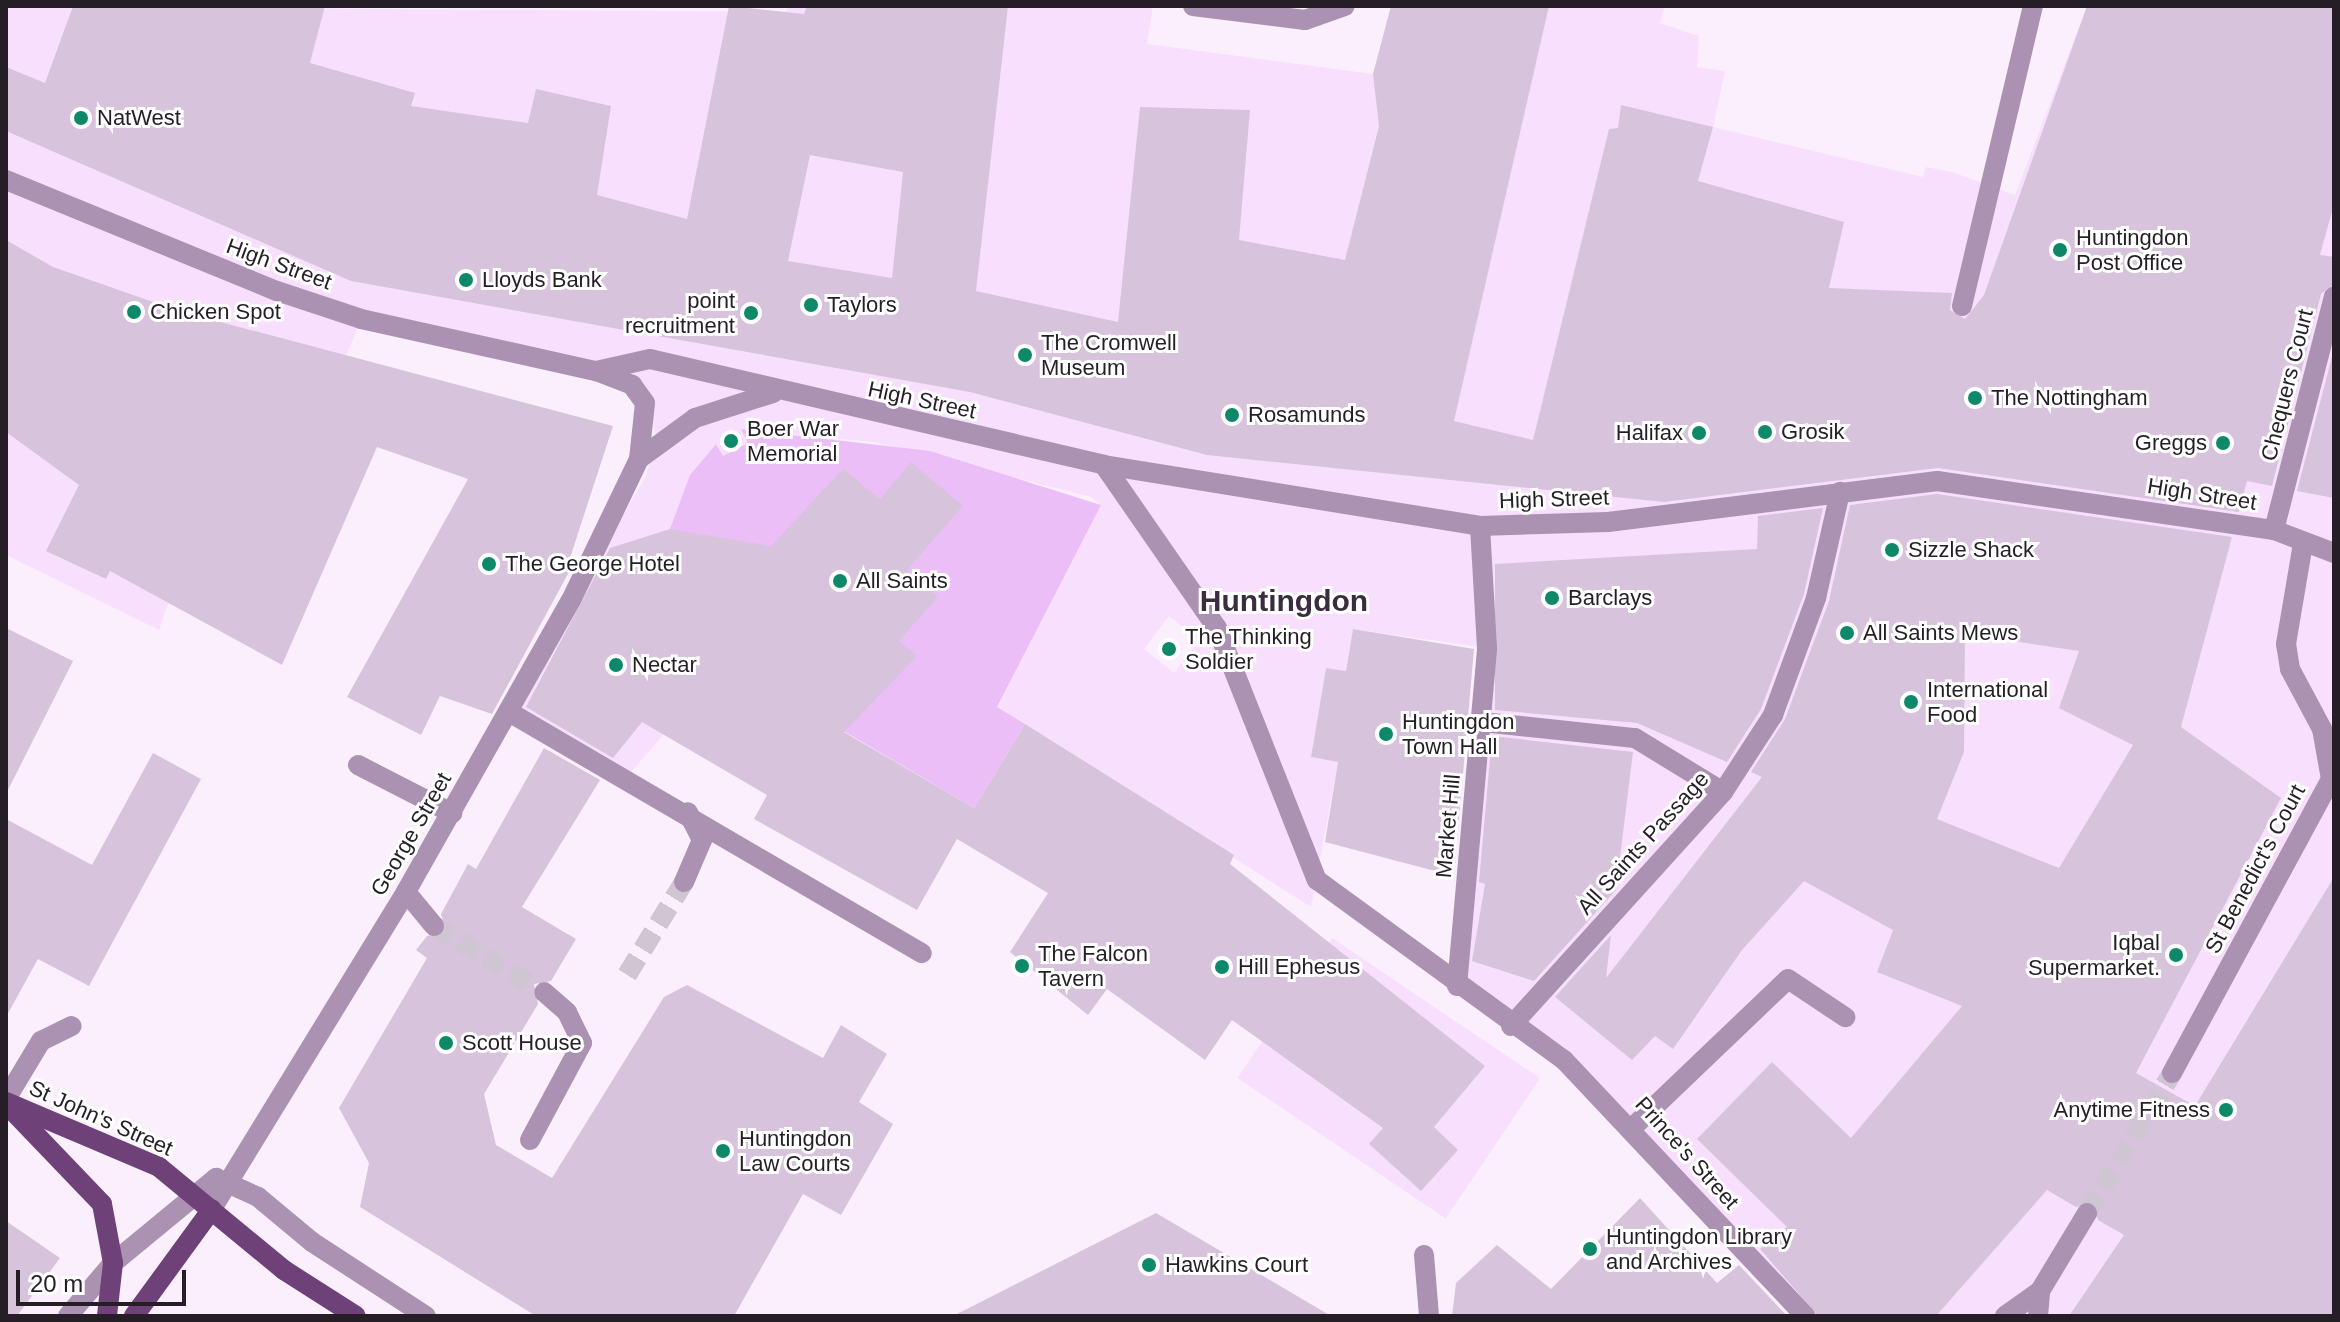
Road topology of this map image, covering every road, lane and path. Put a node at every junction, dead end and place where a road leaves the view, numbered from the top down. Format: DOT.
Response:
graph roads {
  1 [pos="1193,6"];
  2 [pos="1345,6"];
  3 [pos="2033,6"];
  4 [pos="6,180"];
  5 [pos="2334,297"];
  6 [pos="1962,306"];
  7 [pos="596,371"];
  8 [pos="779,392"];
  9 [pos="639,459"];
  10 [pos="1104,465"];
  11 [pos="1840,492"];
  12 [pos="1480,526"];
  13 [pos="2274,530"];
  14 [pos="2303,543"];
  15 [pos="2334,553"];
  16 [pos="509,712"];
  17 [pos="1482,722"];
  18 [pos="358,765"];
  19 [pos="1723,792"];
  20 [pos="688,812"];
  21 [pos="452,813"];
  22 [pos="684,882"];
  23 [pos="406,892"];
  24 [pos="434,926"];
  25 [pos="922,953"];
  26 [pos="1457,986"];
  27 [pos="544,992"];
  28 [pos="1845,1017"];
  29 [pos="72,1026"];
  30 [pos="1511,1026"];
  31 [pos="2172,1073"];
  32 [pos="6,1102"];
  33 [pos="1633,1127"];
  34 [pos="530,1140"];
  35 [pos="230,1181"];
  36 [pos="196,1194"];
  37 [pos="212,1209"];
  38 [pos="2087,1213"];
  39 [pos="1424,1255"];
  40 [pos="113,1263"];
  41 [pos="2040,1291"];
  42 [pos="68,1316"];
  43 [pos="107,1316"];
  44 [pos="134,1316"];
  45 [pos="356,1316"];
  46 [pos="426,1316"];
  47 [pos="1429,1316"];
  48 [pos="1805,1316"];
  49 [pos="2005,1316"];
  50 [pos="2038,1316"];
  1 -- 2 [label="street"];
  3 -- 6 [label="street"];
  4 -- 7 [label="street, High Street"];
  5 -- 13 [label="street, Chequers Court"];
  7 -- 8 [label="street, High Street"];
  7 -- 9 [label="street, George Street"];
  8 -- 9 [label="street, High Street"];
  8 -- 10 [label="street, High Street"];
  9 -- 16 [label="street, George Street"];
  10 -- 12 [label="street, High Street"];
  10 -- 26 [label="street"];
  11 -- 12 [label="street, High Street"];
  11 -- 13 [label="street, High Street"];
  11 -- 19 [label="street, All Saints Passage"];
  12 -- 17 [label="street, Market Hill"];
  13 -- 14 [label="street, High Street"];
  14 -- 15 [label="street, High Street"];
  14 -- 31 [label="street, St Benedict's Court"];
  16 -- 20 [label="street"];
  16 -- 21 [label="street, George Street"];
  17 -- 19 [label="street"];
  17 -- 26 [label="street, Market Hill"];
  18 -- 21 [label="street"];
  19 -- 30 [label="street, All Saints Passage"];
  20 -- 22 [label="street"];
  20 -- 25 [label="street"];
  21 -- 23 [label="street, George Street"];
  23 -- 24 [label="street"];
  23 -- 35 [label="street, George Street"];
  26 -- 30 [label="street"];
  27 -- 34 [label="street"];
  28 -- 33 [label="street"];
  29 -- 32 [label="street"];
  30 -- 33 [label="street, Prince's Street"];
  32 -- 36 [label="main road, St John's Street"];
  32 -- 40 [label="main road"];
  33 -- 48 [label="street, Prince's Street"];
  35 -- 36 [label="street"];
  35 -- 37 [label="street, George Street"];
  35 -- 46 [label="street"];
  36 -- 37 [label="main road, St John's Street"];
  36 -- 40 [label="street"];
  37 -- 44 [label="main road, George Street"];
  37 -- 45 [label="main road, St John's Street"];
  38 -- 41 [label="street"];
  39 -- 47 [label="street"];
  40 -- 42 [label="street"];
  40 -- 43 [label="main road"];
  41 -- 49 [label="street"];
  41 -- 50 [label="street"];
}
